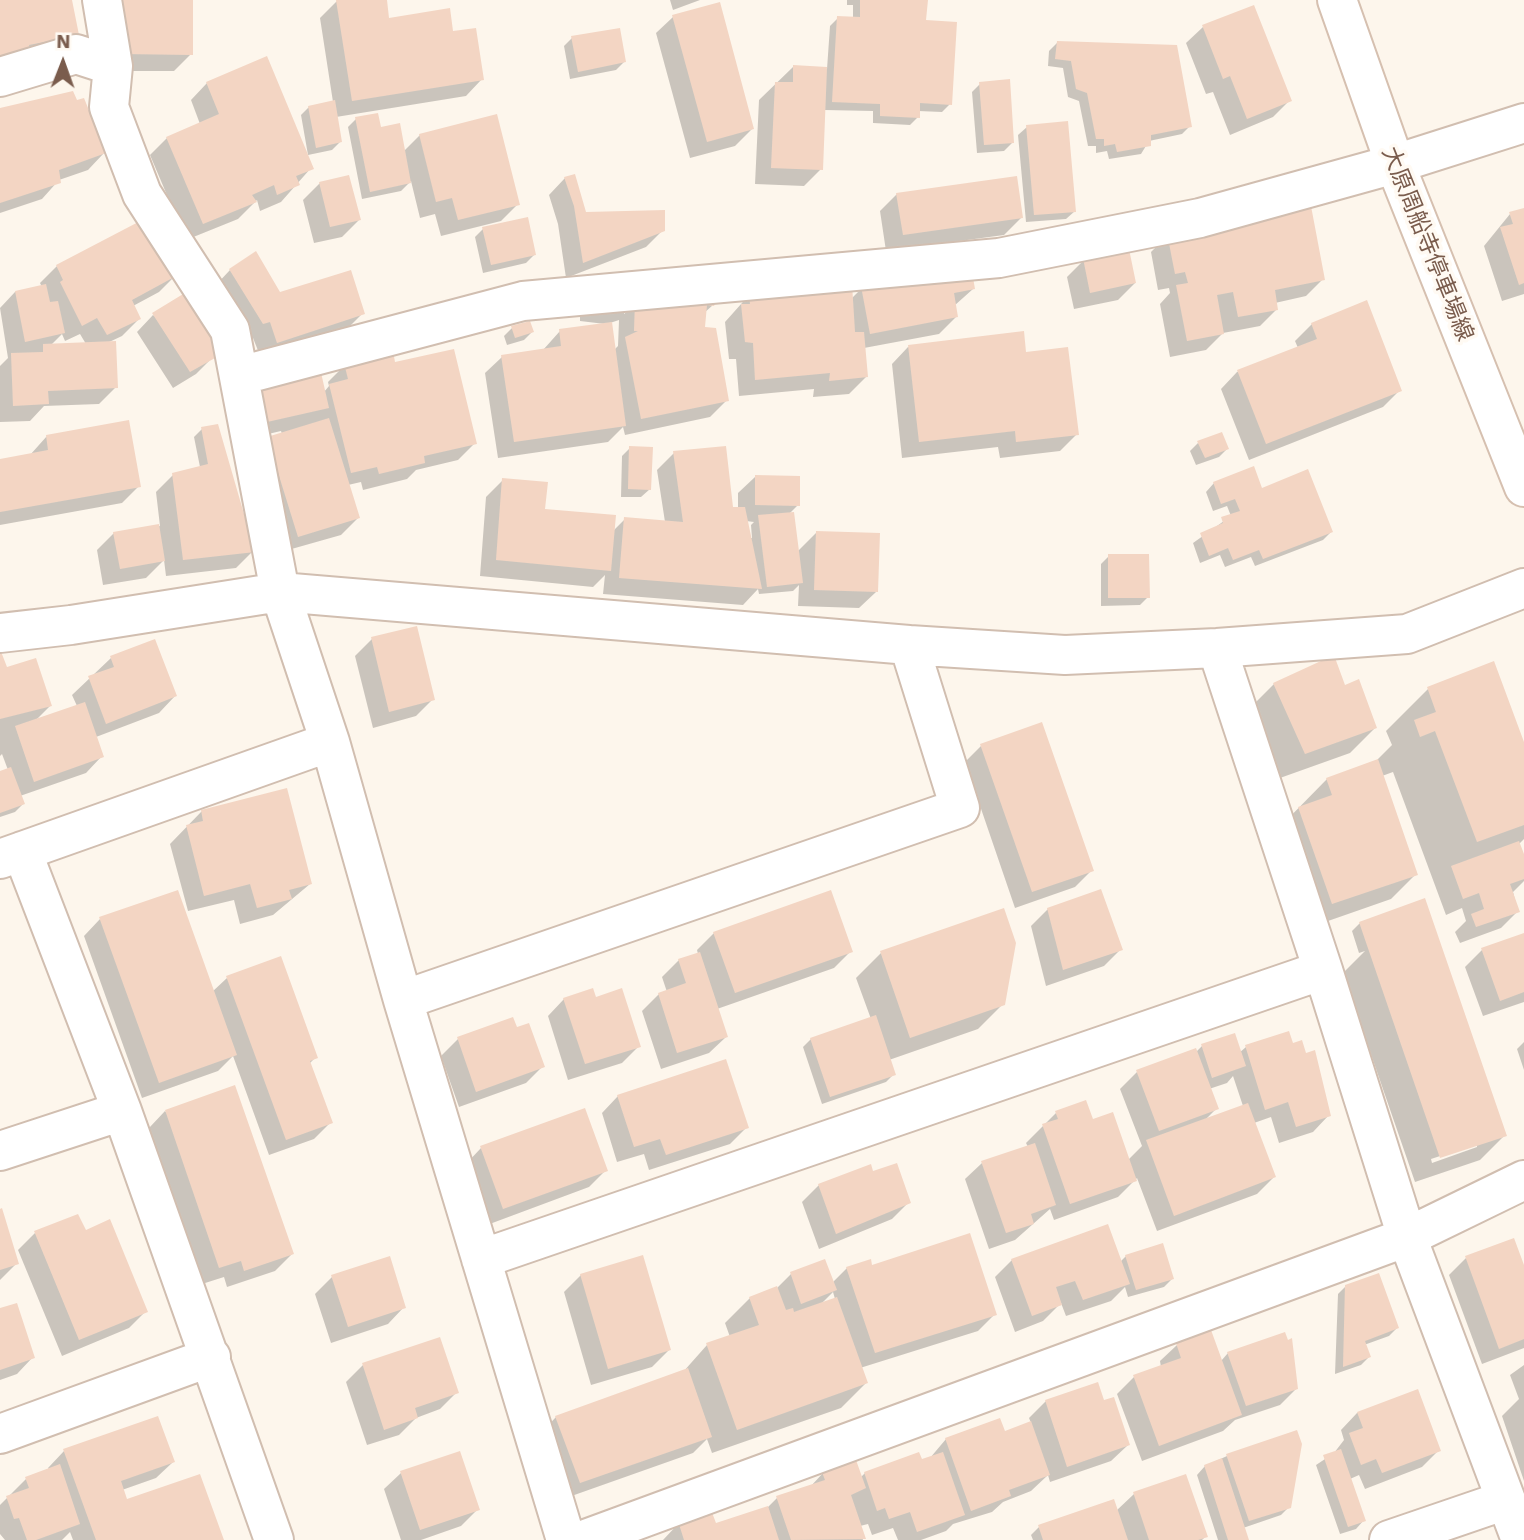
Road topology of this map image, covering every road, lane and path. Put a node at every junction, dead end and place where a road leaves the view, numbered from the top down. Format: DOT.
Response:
graph roads {
  1 [pos="103,0"];
  2 [pos="1337,0"];
  3 [pos="113,66"];
  4 [pos="0,77"];
  5 [pos="1524,123"];
  6 [pos="1395,164"];
  7 [pos="239,376"];
  8 [pos="1524,487"];
  9 [pos="1524,589"];
  10 [pos="280,592"];
  11 [pos="0,634"];
  12 [pos="909,645"];
  13 [pos="1217,648"];
  14 [pos="330,742"];
  15 [pos="11,855"];
  16 [pos="1323,970"];
  17 [pos="403,1000"];
  18 [pos="121,1111"];
  19 [pos="0,1151"];
  20 [pos="1524,1180"];
  21 [pos="1407,1237"];
  22 [pos="481,1259"];
  23 [pos="211,1357"];
  24 [pos="0,1434"];
  25 [pos="1506,1500"];
  26 [pos="274,1540"];
  27 [pos="566,1540"];
  28 [pos="583,1540"];
  29 [pos="1389,1540"];
  30 [pos="1521,1540"];
  1 -- 3 [label="street"];
  2 -- 6 [label="street, 大原周船寺停車場線"];
  3 -- 4 [label="street"];
  3 -- 7 [label="street"];
  5 -- 6 [label="street"];
  6 -- 7 [label="street"];
  6 -- 8 [label="street, 大原周船寺停車場線"];
  7 -- 10 [label="street"];
  9 -- 13 [label="street"];
  10 -- 11 [label="street"];
  10 -- 12 [label="street"];
  10 -- 14 [label="street"];
  12 -- 13 [label="street"];
  12 -- 17 [label="street"];
  13 -- 16 [label="street"];
  14 -- 15 [label="street"];
  14 -- 17 [label="street"];
  15 -- 18 [label="street"];
  16 -- 21 [label="street"];
  16 -- 22 [label="street"];
  17 -- 22 [label="street"];
  18 -- 19 [label="street"];
  18 -- 23 [label="street"];
  20 -- 21 [label="street"];
  21 -- 25 [label="street"];
  21 -- 28 [label="street"];
  22 -- 27 [label="street"];
  23 -- 24 [label="street"];
  23 -- 26 [label="street"];
  25 -- 29 [label="street"];
  25 -- 30 [label="street"];
}
